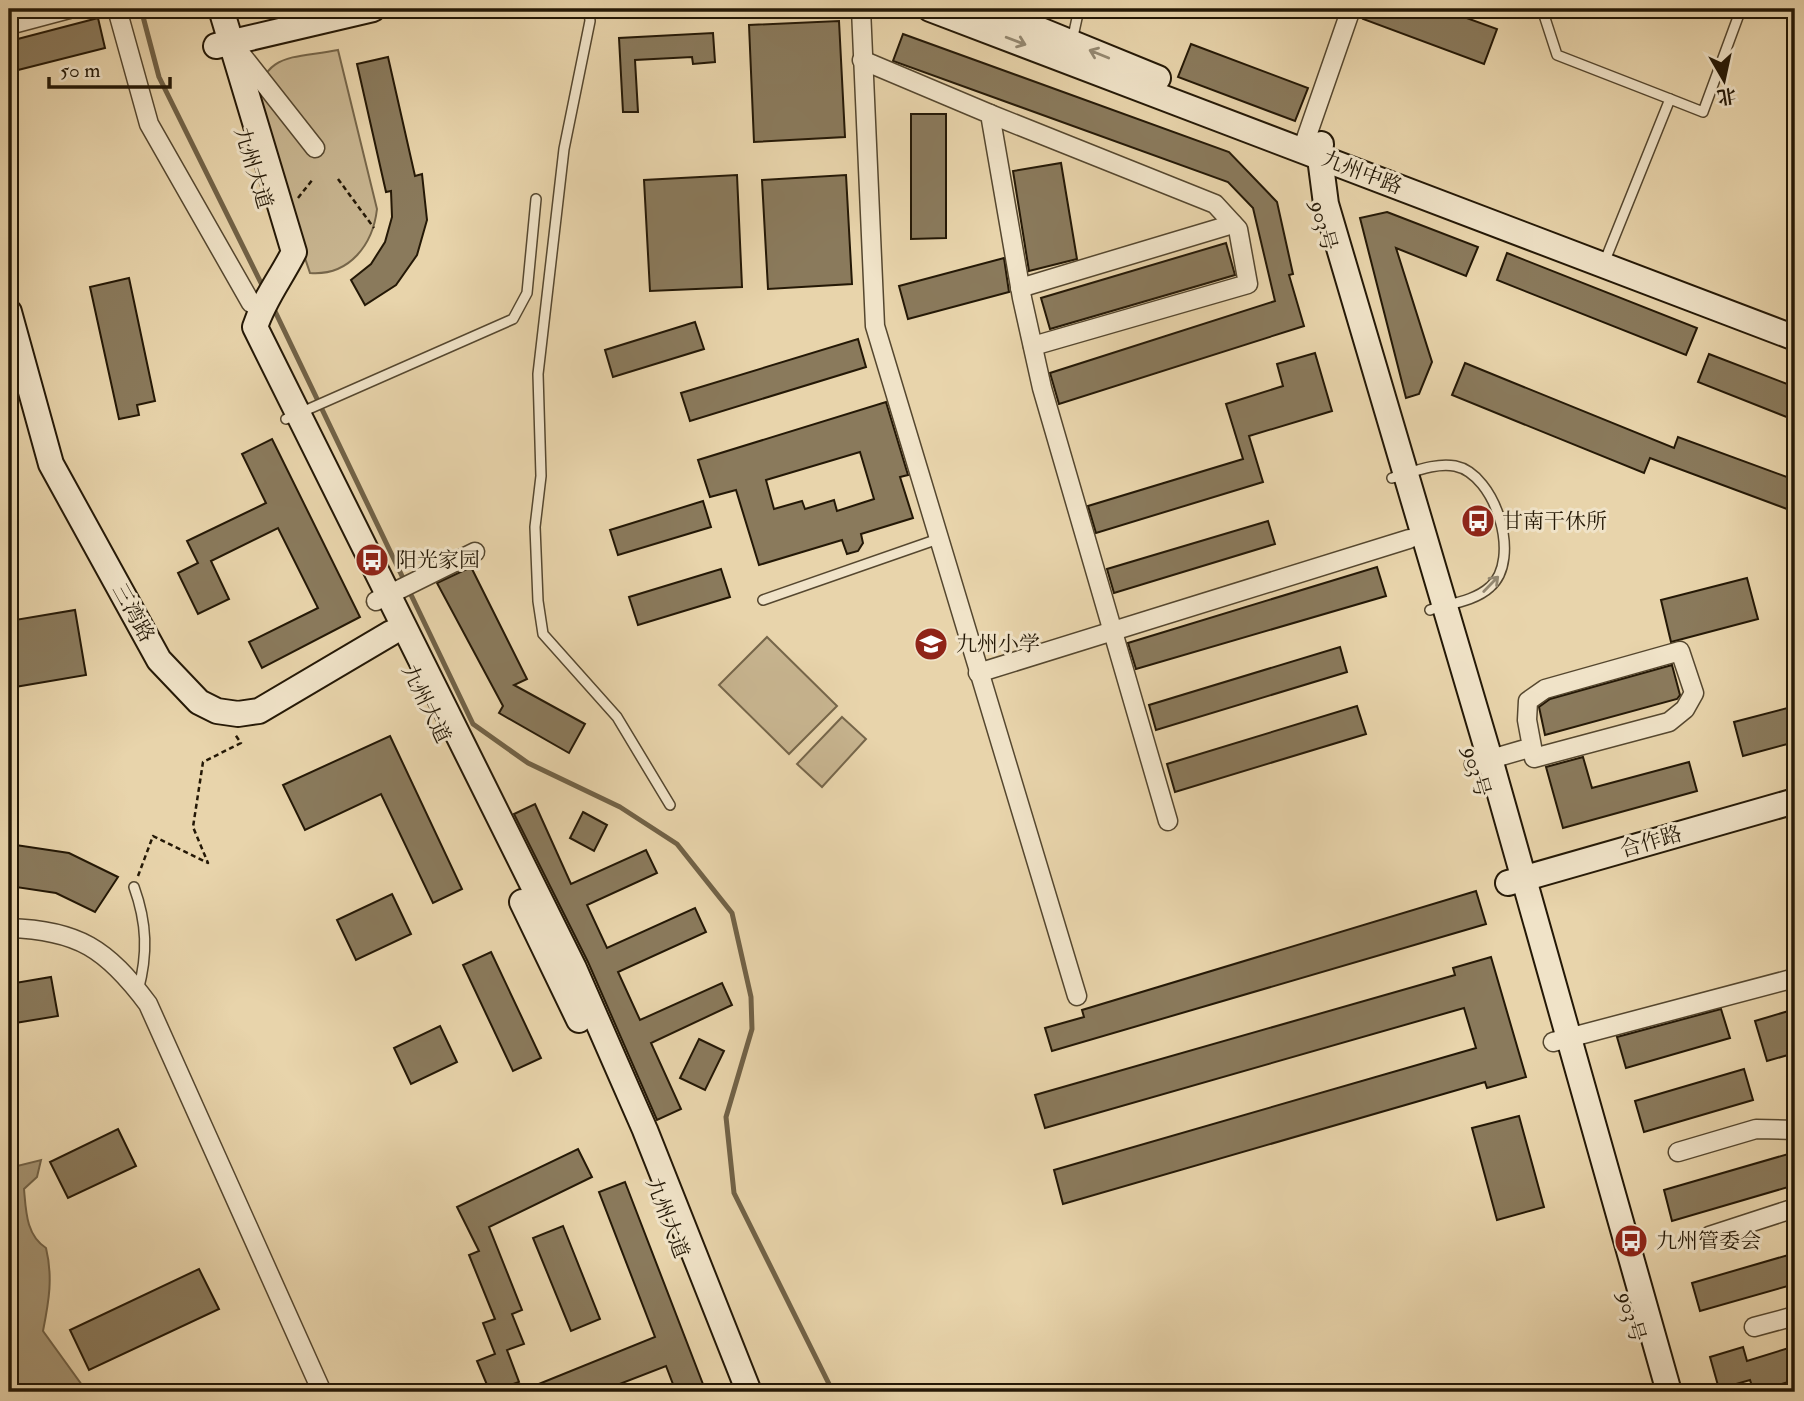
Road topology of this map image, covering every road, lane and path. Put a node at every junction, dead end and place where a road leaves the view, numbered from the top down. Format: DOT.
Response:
graph roads {
  1 [pos="69,9"];
  2 [pos="117,9"];
  3 [pos="204,9"];
  4 [pos="221,9"];
  5 [pos="373,9"];
  6 [pos="589,9"];
  7 [pos="861,9"];
  8 [pos="930,9"];
  9 [pos="989,9"];
  10 [pos="1079,9"];
  11 [pos="1351,9"];
  12 [pos="1542,9"];
  13 [pos="1741,9"];
  14 [pos="9,25"];
  15 [pos="1072,42"];
  16 [pos="223,44"];
  17 [pos="862,60"];
  18 [pos="1670,99"];
  19 [pos="990,114"];
  20 [pos="315,148"];
  21 [pos="1312,148"];
  22 [pos="338,179"];
  23 [pos="536,199"];
  24 [pos="1233,224"];
  25 [pos="374,228"];
  26 [pos="1606,258"];
  27 [pos="1020,288"];
  28 [pos="256,300"];
  29 [pos="9,312"];
  30 [pos="1795,324"];
  31 [pos="1795,338"];
  32 [pos="1032,346"];
  33 [pos="297,415"];
  34 [pos="1399,476"];
  35 [pos="938,539"];
  36 [pos="1409,539"];
  37 [pos="475,552"];
  38 [pos="387,596"];
  39 [pos="763,600"];
  40 [pos="1436,608"];
  41 [pos="1111,632"];
  42 [pos="391,634"];
  43 [pos="978,673"];
  44 [pos="218,711"];
  45 [pos="1532,747"];
  46 [pos="1482,762"];
  47 [pos="1795,801"];
  48 [pos="670,804"];
  49 [pos="1168,821"];
  50 [pos="1515,881"];
  51 [pos="134,887"];
  52 [pos="9,928"];
  53 [pos="1795,978"];
  54 [pos="138,991"];
  55 [pos="1077,996"];
  56 [pos="1561,1040"];
  57 [pos="1795,1130"];
  58 [pos="1678,1152"];
  59 [pos="1795,1208"];
  60 [pos="1709,1236"];
  61 [pos="1795,1315"];
  62 [pos="1754,1327"];
  63 [pos="322,1392"];
  64 [pos="735,1392"];
  65 [pos="749,1392"];
  66 [pos="1653,1392"];
  67 [pos="1669,1392"];
  1 -- 14 [label="street"];
  2 -- 28 [label="street"];
  3 -- 16 [label="street, 九州大道"];
  4 -- 16 [label="street"];
  5 -- 16 [label="street"];
  6 -- 48 [label="lane"];
  7 -- 17 [label="street"];
  8 -- 21 [label="street, 九州中路, one-way"];
  9 -- 15 [label="street"];
  10 -- 15 [label="lane"];
  11 -- 21 [label="street"];
  12 -- 18 [label="lane"];
  13 -- 18 [label="lane"];
  21 -- 15 [label="street, one-way"];
  16 -- 20 [label="street"];
  16 -- 28 [label="street, 九州大道"];
  17 -- 19 [label="street"];
  17 -- 35 [label="street"];
  18 -- 26 [label="lane"];
  19 -- 24 [label="street"];
  19 -- 27 [label="street"];
  21 -- 26 [label="street, 九州中路"];
  21 -- 34 [label="street, 903号"];
  22 -- 25 [label="path"];
  23 -- 33 [label="lane"];
  24 -- 27 [label="street"];
  24 -- 32 [label="street"];
  26 -- 30 [label="street"];
  26 -- 31 [label="street, 九州中路"];
  27 -- 32 [label="street"];
  28 -- 33 [label="street, 九州大道"];
  29 -- 44 [label="street, 三湾路"];
  32 -- 41 [label="street"];
  33 -- 38 [label="street, 九州大道"];
  34 -- 36 [label="street, 903号"];
  34 -- 40 [label="street"];
  40 -- 34 [label="lane, one-way"];
  35 -- 39 [label="lane"];
  35 -- 43 [label="street"];
  36 -- 40 [label="street, 903号"];
  36 -- 41 [label="street"];
  37 -- 38 [label="street"];
  38 -- 42 [label="street, 九州大道"];
  38 -- 65 [label="street"];
  40 -- 46 [label="street, 903号"];
  41 -- 43 [label="street"];
  41 -- 49 [label="street"];
  42 -- 44 [label="street"];
  42 -- 64 [label="street, 九州大道"];
  43 -- 55 [label="street"];
  44 -- 51 [label="path"];
  45 -- 45 [label="street"];
  45 -- 46 [label="street"];
  46 -- 50 [label="street, 903号"];
  47 -- 50 [label="street, 合作路"];
  50 -- 56 [label="street, 903号"];
  51 -- 54 [label="lane"];
  52 -- 54 [label="street"];
  53 -- 56 [label="street"];
  54 -- 63 [label="street"];
  56 -- 66 [label="street, 903号"];
  56 -- 67 [label="street"];
  57 -- 58 [label="street"];
  59 -- 60 [label="street"];
  61 -- 62 [label="street"];
}
